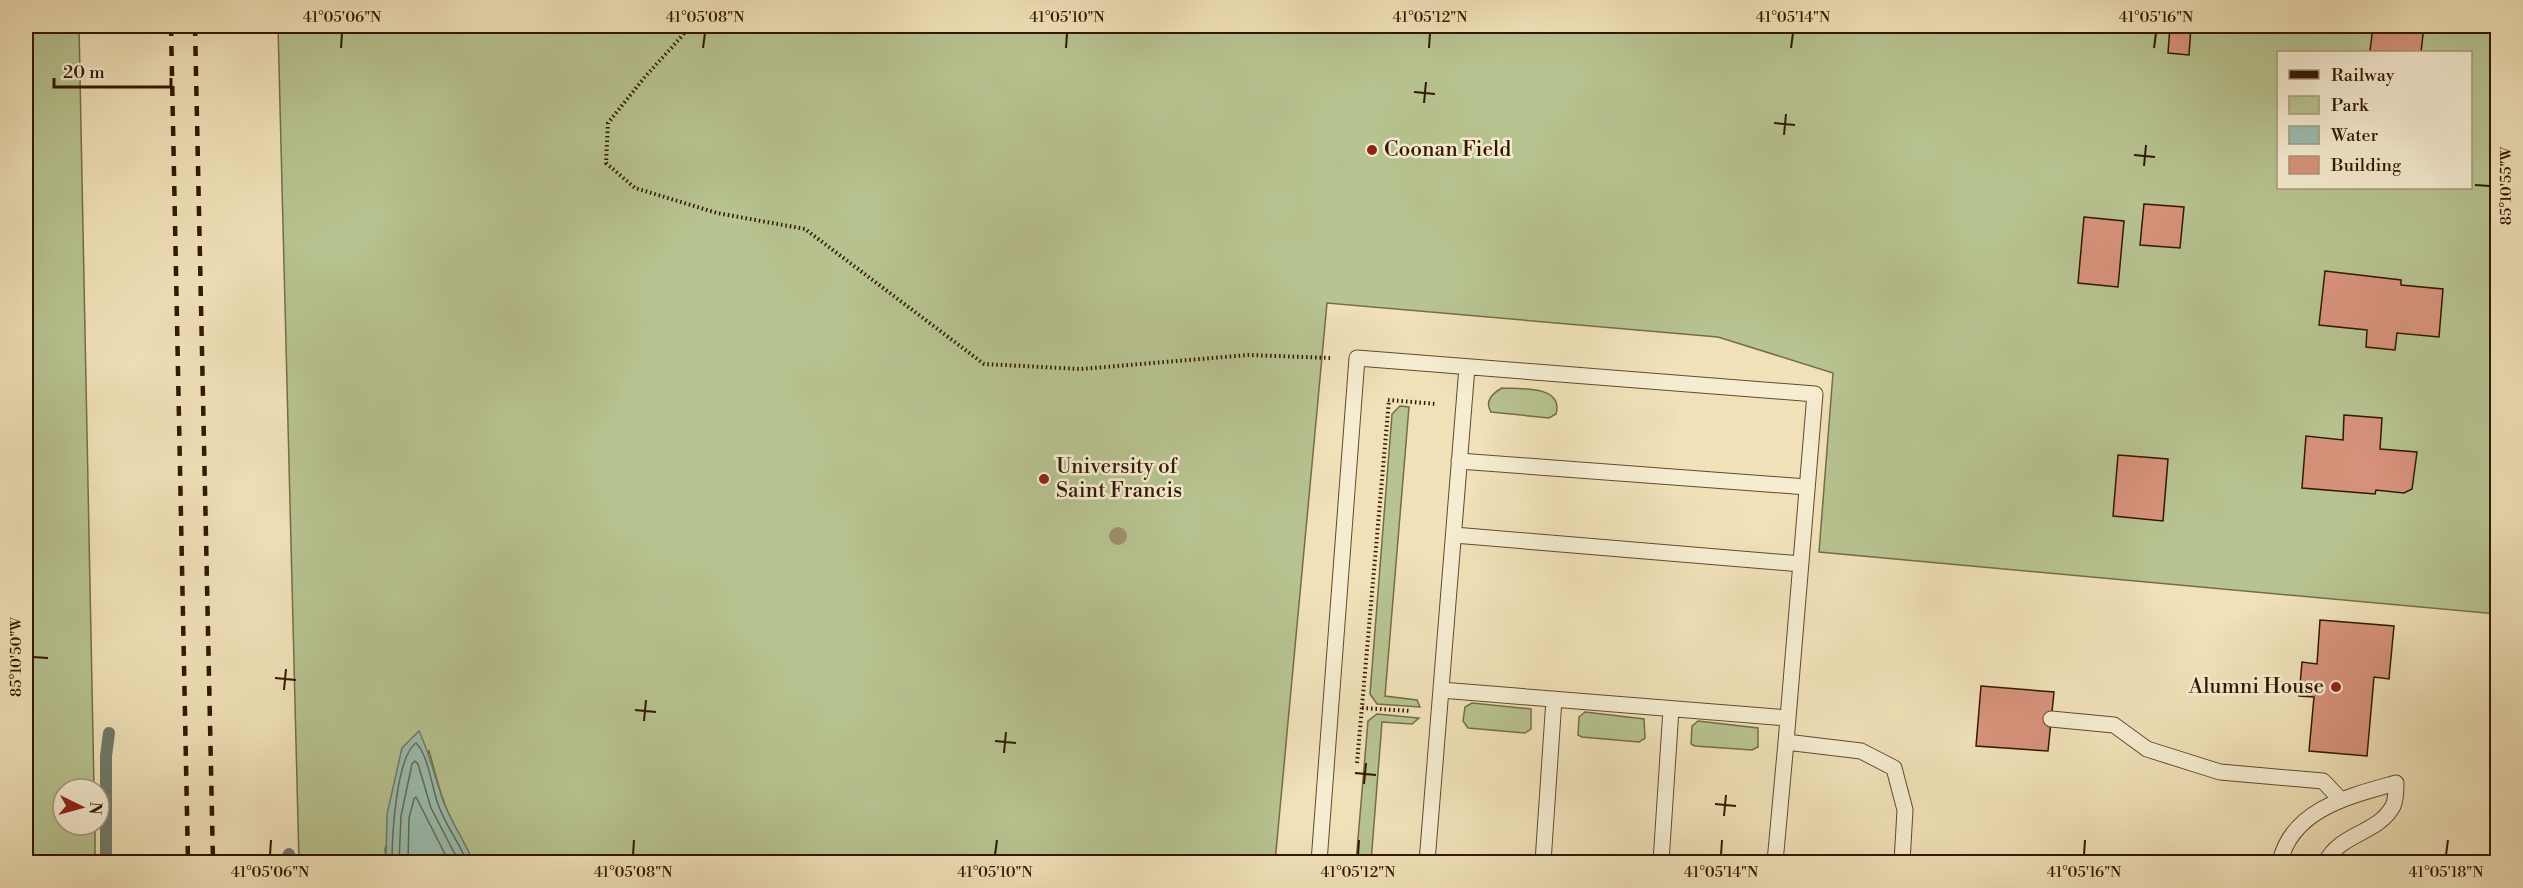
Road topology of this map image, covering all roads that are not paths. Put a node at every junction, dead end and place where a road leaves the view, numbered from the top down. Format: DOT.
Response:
graph roads {
  1 [pos="1467,367"];
  2 [pos="1460,461"];
  3 [pos="1807,487"];
  4 [pos="1454,535"];
  5 [pos="1801,564"];
  6 [pos="1441,690"];
  7 [pos="1554,699"];
  8 [pos="1671,709"];
  9 [pos="1788,718"];
  10 [pos="2051,719"];
  11 [pos="1786,742"];
  12 [pos="2341,800"];
  13 [pos="1319,862"];
  14 [pos="1427,862"];
  15 [pos="1543,862"];
  16 [pos="1661,862"];
  17 [pos="1775,862"];
  18 [pos="1902,862"];
  19 [pos="2280,862"];
  20 [pos="2326,862"];
  1 -- 2 [label="lane"];
  1 -- 3 [label="lane"];
  1 -- 13 [label="lane"];
  2 -- 3 [label="lane"];
  2 -- 4 [label="lane"];
  3 -- 5 [label="lane"];
  4 -- 5 [label="lane"];
  4 -- 6 [label="lane"];
  5 -- 9 [label="lane"];
  6 -- 7 [label="lane"];
  6 -- 14 [label="lane"];
  7 -- 8 [label="lane"];
  7 -- 15 [label="lane"];
  8 -- 9 [label="lane"];
  8 -- 16 [label="lane"];
  9 -- 11 [label="lane"];
  10 -- 12 [label="lane"];
  11 -- 17 [label="lane"];
  11 -- 18 [label="lane"];
  12 -- 19 [label="lane"];
  12 -- 20 [label="lane"];
}
